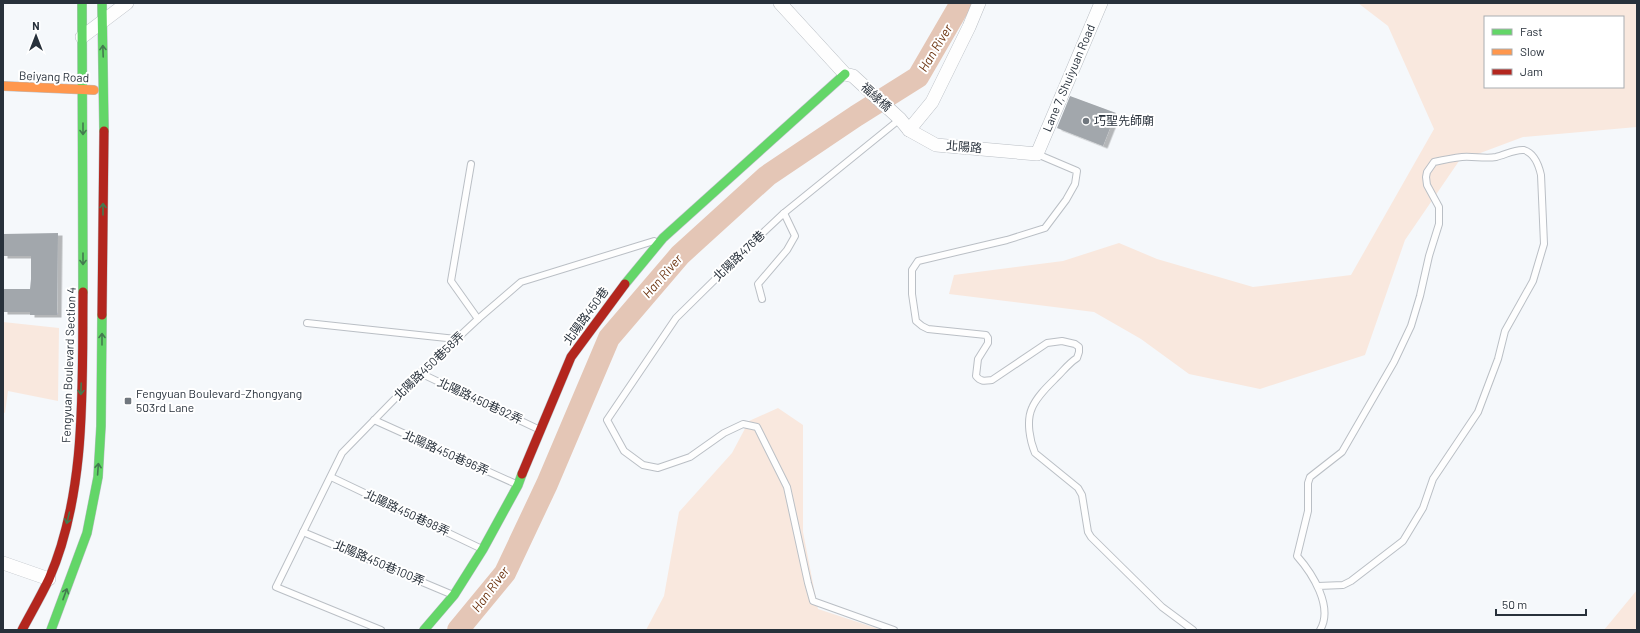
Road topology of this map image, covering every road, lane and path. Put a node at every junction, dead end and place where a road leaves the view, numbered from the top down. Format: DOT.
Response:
graph roads {
  1 [pos="82,3"];
  2 [pos="102,3"];
  3 [pos="127,3"];
  4 [pos="780,3"];
  5 [pos="979,3"];
  6 [pos="1101,3"];
  7 [pos="102,21"];
  8 [pos="82,37"];
  9 [pos="849,75"];
  10 [pos="3,86"];
  11 [pos="82,90"];
  12 [pos="104,90"];
  13 [pos="900,119"];
  14 [pos="909,130"];
  15 [pos="1037,154"];
  16 [pos="470,164"];
  17 [pos="784,213"];
  18 [pos="663,238"];
  19 [pos="762,299"];
  20 [pos="478,319"];
  21 [pos="307,323"];
  22 [pos="456,339"];
  23 [pos="420,373"];
  24 [pos="374,420"];
  25 [pos="540,429"];
  26 [pos="331,477"];
  27 [pos="518,485"];
  28 [pos="303,532"];
  29 [pos="483,549"];
  30 [pos="3,563"];
  31 [pos="49,579"];
  32 [pos="1318,586"];
  33 [pos="454,595"];
  34 [pos="22,630"];
  35 [pos="51,630"];
  36 [pos="381,630"];
  37 [pos="424,630"];
  38 [pos="894,630"];
  39 [pos="1193,630"];
  40 [pos="1320,630"];
  1 -- 8 [label="street, Fengyuan Boulevard Section 4"];
  2 -- 7 [label="street"];
  3 -- 7 [label="street"];
  4 -- 9 [label="street"];
  5 -- 14 [label="street"];
  6 -- 15 [label="street, Lane 7, Shuiyuan Road"];
  7 -- 8 [label="street"];
  12 -- 7 [label="street, one-way"];
  8 -- 11 [label="street, Fengyuan Boulevard Section 4"];
  9 -- 13 [label="street, 福緣橋"];
  9 -- 18 [label="street, 北陽路450巷"];
  10 -- 11 [label="street, Beiyang Road"];
  11 -- 12 [label="street, Beiyang Road"];
  11 -- 31 [label="street, Fengyuan Boulevard Section 4, one-way"];
  35 -- 12 [label="street, one-way"];
  13 -- 14 [label="street, 北陽路"];
  13 -- 17 [label="lane, 北陽路476巷"];
  14 -- 15 [label="street, 北陽路"];
  15 -- 39 [label="lane"];
  16 -- 20 [label="lane"];
  17 -- 19 [label="lane"];
  17 -- 38 [label="lane, 北陽路476巷"];
  18 -- 20 [label="lane, 北陽路450巷58弄"];
  18 -- 25 [label="street, 北陽路450巷"];
  20 -- 22 [label="lane, 北陽路450巷58弄"];
  21 -- 22 [label="lane"];
  22 -- 23 [label="lane, 北陽路450巷58弄"];
  23 -- 24 [label="lane, 北陽路450巷58弄"];
  23 -- 25 [label="lane, 北陽路450巷92弄"];
  24 -- 26 [label="lane, 北陽路450巷58弄"];
  24 -- 27 [label="lane, 北陽路450巷96弄"];
  25 -- 27 [label="street, 北陽路450巷"];
  26 -- 28 [label="lane, 北陽路450巷58弄"];
  26 -- 29 [label="lane, 北陽路450巷98弄"];
  27 -- 29 [label="street, 北陽路450巷"];
  28 -- 33 [label="lane, 北陽路450巷100弄"];
  28 -- 36 [label="lane, 北陽路450巷58弄"];
  29 -- 33 [label="street, 北陽路450巷"];
  30 -- 31 [label="street"];
  31 -- 34 [label="street, Fengyuan Boulevard Section 4"];
  32 -- 32 [label="lane"];
  32 -- 40 [label="lane"];
  33 -- 37 [label="street, 北陽路450巷"];
}
